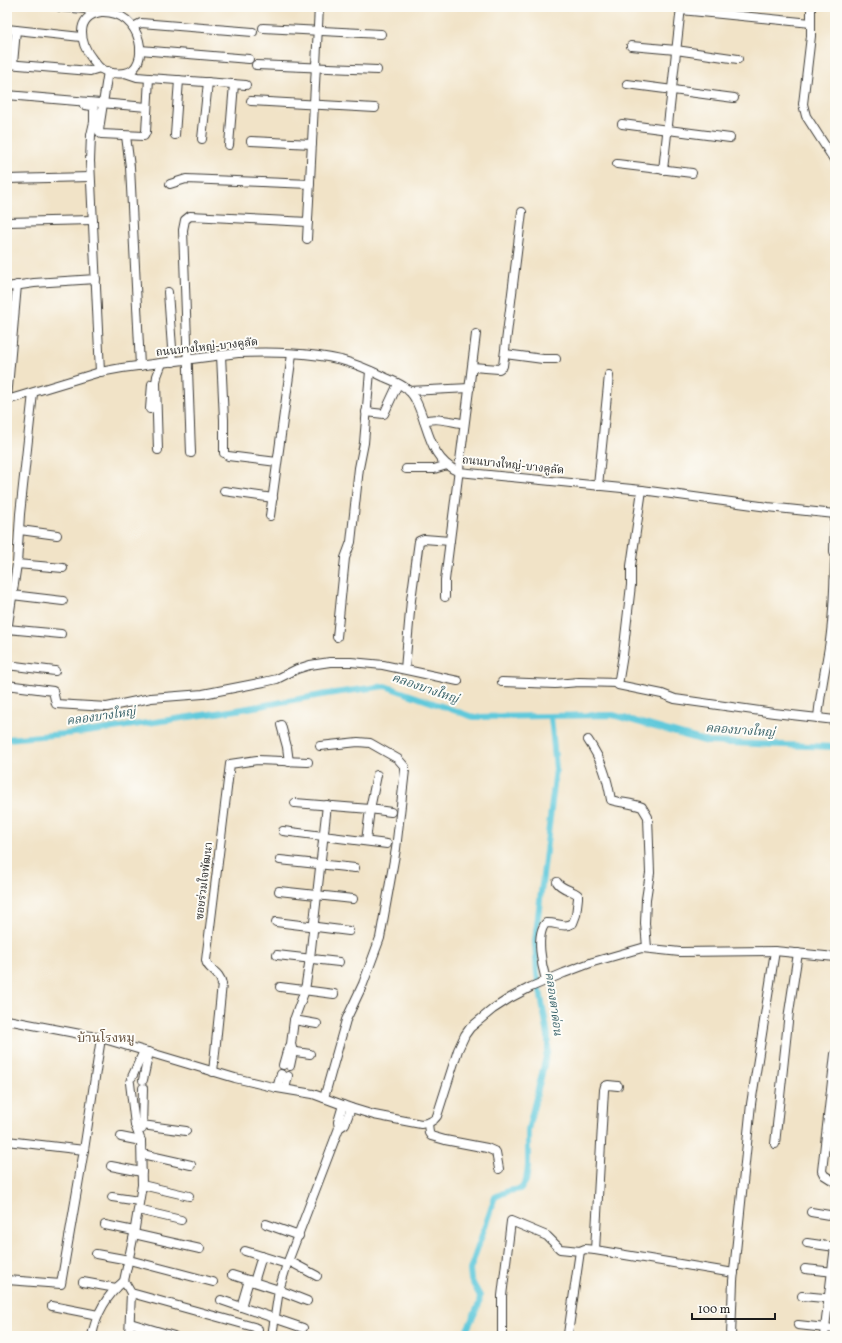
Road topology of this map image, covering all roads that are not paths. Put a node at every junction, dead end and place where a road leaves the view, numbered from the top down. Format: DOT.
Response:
graph roads {
  1 [pos="60,7"];
  2 [pos="319,7"];
  3 [pos="811,7"];
  4 [pos="681,9"];
  5 [pos="115,10"];
  6 [pos="95,13"];
  7 [pos="811,23"];
  8 [pos="133,27"];
  9 [pos="263,28"];
  10 [pos="7,29"];
  11 [pos="16,30"];
  12 [pos="318,31"];
  13 [pos="253,32"];
  14 [pos="381,34"];
  15 [pos="81,37"];
  16 [pos="631,46"];
  17 [pos="140,50"];
  18 [pos="676,50"];
  19 [pos="249,59"];
  20 [pos="738,59"];
  21 [pos="10,64"];
  22 [pos="256,65"];
  23 [pos="316,67"];
  24 [pos="104,70"];
  25 [pos="377,70"];
  26 [pos="125,73"];
  27 [pos="149,78"];
  28 [pos="179,80"];
  29 [pos="208,82"];
  30 [pos="234,84"];
  31 [pos="627,84"];
  32 [pos="246,85"];
  33 [pos="672,90"];
  34 [pos="7,95"];
  35 [pos="734,98"];
  36 [pos="7,99"];
  37 [pos="251,101"];
  38 [pos="103,103"];
  39 [pos="314,104"];
  40 [pos="147,107"];
  41 [pos="374,108"];
  42 [pos="97,123"];
  43 [pos="622,124"];
  44 [pos="667,130"];
  45 [pos="176,135"];
  46 [pos="126,136"];
  47 [pos="730,138"];
  48 [pos="202,139"];
  49 [pos="251,141"];
  50 [pos="312,144"];
  51 [pos="229,145"];
  52 [pos="835,161"];
  53 [pos="617,164"];
  54 [pos="662,170"];
  55 [pos="692,173"];
  56 [pos="90,177"];
  57 [pos="7,179"];
  58 [pos="170,184"];
  59 [pos="310,184"];
  60 [pos="522,212"];
  61 [pos="92,220"];
  62 [pos="7,222"];
  63 [pos="308,222"];
  64 [pos="307,239"];
  65 [pos="96,279"];
  66 [pos="17,285"];
  67 [pos="7,287"];
  68 [pos="168,292"];
  69 [pos="476,334"];
  70 [pos="292,354"];
  71 [pos="505,354"];
  72 [pos="221,355"];
  73 [pos="188,359"];
  74 [pos="556,359"];
  75 [pos="173,362"];
  76 [pos="162,363"];
  77 [pos="140,366"];
  78 [pos="472,367"];
  79 [pos="370,371"];
  80 [pos="100,372"];
  81 [pos="159,372"];
  82 [pos="610,375"];
  83 [pos="398,384"];
  84 [pos="470,388"];
  85 [pos="409,390"];
  86 [pos="33,393"];
  87 [pos="7,400"];
  88 [pos="150,408"];
  89 [pos="366,412"];
  90 [pos="424,421"];
  91 [pos="461,423"];
  92 [pos="158,450"];
  93 [pos="191,453"];
  94 [pos="277,462"];
  95 [pos="447,465"];
  96 [pos="406,469"];
  97 [pos="459,472"];
  98 [pos="598,486"];
  99 [pos="642,490"];
  100 [pos="224,491"];
  101 [pos="273,498"];
  102 [pos="835,514"];
  103 [pos="270,516"];
  104 [pos="835,518"];
  105 [pos="20,530"];
  106 [pos="57,534"];
  107 [pos="450,541"];
  108 [pos="835,555"];
  109 [pos="835,560"];
  110 [pos="17,564"];
  111 [pos="63,568"];
  112 [pos="12,595"];
  113 [pos="445,596"];
  114 [pos="63,601"];
  115 [pos="7,630"];
  116 [pos="61,634"];
  117 [pos="337,637"];
  118 [pos="832,648"];
  119 [pos="7,665"];
  120 [pos="405,669"];
  121 [pos="55,671"];
  122 [pos="458,681"];
  123 [pos="502,682"];
  124 [pos="618,683"];
  125 [pos="7,685"];
  126 [pos="818,718"];
  127 [pos="835,720"];
  128 [pos="281,725"];
  129 [pos="588,740"];
  130 [pos="320,746"];
  131 [pos="289,762"];
  132 [pos="308,762"];
  133 [pos="377,775"];
  134 [pos="295,803"];
  135 [pos="327,805"];
  136 [pos="370,809"];
  137 [pos="390,812"];
  138 [pos="283,831"];
  139 [pos="324,836"];
  140 [pos="366,841"];
  141 [pos="387,844"];
  142 [pos="280,860"];
  143 [pos="320,864"];
  144 [pos="355,868"];
  145 [pos="558,882"];
  146 [pos="279,891"];
  147 [pos="317,895"];
  148 [pos="353,900"];
  149 [pos="276,922"];
  150 [pos="314,927"];
  151 [pos="349,932"];
  152 [pos="647,948"];
  153 [pos="775,951"];
  154 [pos="798,953"];
  155 [pos="278,955"];
  156 [pos="835,957"];
  157 [pos="310,958"];
  158 [pos="339,962"];
  159 [pos="544,981"];
  160 [pos="280,986"];
  161 [pos="305,990"];
  162 [pos="334,994"];
  163 [pos="7,1020"];
  164 [pos="294,1020"];
  165 [pos="317,1024"];
  166 [pos="101,1038"];
  167 [pos="290,1049"];
  168 [pos="146,1051"];
  169 [pos="310,1054"];
  170 [pos="835,1054"];
  171 [pos="287,1065"];
  172 [pos="213,1072"];
  173 [pos="284,1075"];
  174 [pos="618,1086"];
  175 [pos="281,1089"];
  176 [pos="324,1098"];
  177 [pos="347,1107"];
  178 [pos="428,1123"];
  179 [pos="139,1125"];
  180 [pos="186,1131"];
  181 [pos="121,1137"];
  182 [pos="141,1139"];
  183 [pos="7,1141"];
  184 [pos="775,1144"];
  185 [pos="84,1150"];
  186 [pos="142,1154"];
  187 [pos="192,1165"];
  188 [pos="111,1166"];
  189 [pos="499,1169"];
  190 [pos="142,1172"];
  191 [pos="834,1181"];
  192 [pos="142,1185"];
  193 [pos="189,1196"];
  194 [pos="112,1197"];
  195 [pos="139,1205"];
  196 [pos="811,1212"];
  197 [pos="835,1216"];
  198 [pos="181,1220"];
  199 [pos="266,1224"];
  200 [pos="105,1225"];
  201 [pos="134,1232"];
  202 [pos="299,1236"];
  203 [pos="807,1242"];
  204 [pos="835,1246"];
  205 [pos="200,1249"];
  206 [pos="595,1250"];
  207 [pos="245,1251"];
  208 [pos="580,1251"];
  209 [pos="96,1254"];
  210 [pos="262,1256"];
  211 [pos="129,1260"];
  212 [pos="288,1263"];
  213 [pos="805,1269"];
  214 [pos="833,1272"];
  215 [pos="734,1273"];
  216 [pos="232,1275"];
  217 [pos="317,1276"];
  218 [pos="7,1280"];
  219 [pos="124,1281"];
  220 [pos="251,1281"];
  221 [pos="83,1282"];
  222 [pos="213,1282"];
  223 [pos="116,1288"];
  224 [pos="279,1290"];
  225 [pos="131,1293"];
  226 [pos="802,1296"];
  227 [pos="832,1299"];
  228 [pos="221,1300"];
  229 [pos="307,1301"];
  230 [pos="52,1306"];
  231 [pos="241,1307"];
  232 [pos="98,1314"];
  233 [pos="275,1319"];
  234 [pos="130,1323"];
  235 [pos="798,1325"];
  236 [pos="302,1328"];
  237 [pos="835,1329"];
  238 [pos="825,1332"];
  239 [pos="568,1334"];
  240 [pos="92,1336"];
  241 [pos="129,1336"];
  242 [pos="174,1336"];
  243 [pos="256,1336"];
  244 [pos="272,1336"];
  245 [pos="502,1336"];
  246 [pos="731,1336"];
  1 -- 6 [label="street"];
  2 -- 12 [label="street"];
  3 -- 7 [label="street"];
  4 -- 7 [label="street"];
  4 -- 18 [label="street"];
  5 -- 6 [label="street"];
  5 -- 8 [label="street"];
  6 -- 15 [label="street"];
  7 -- 52 [label="street"];
  8 -- 13 [label="street"];
  8 -- 17 [label="street"];
  9 -- 12 [label="street"];
  10 -- 11 [label="street"];
  11 -- 15 [label="street"];
  11 -- 21 [label="street"];
  12 -- 14 [label="street"];
  12 -- 23 [label="street"];
  15 -- 24 [label="street"];
  16 -- 18 [label="street"];
  17 -- 19 [label="street"];
  17 -- 26 [label="street"];
  18 -- 20 [label="street"];
  18 -- 33 [label="street"];
  21 -- 24 [label="street"];
  22 -- 23 [label="street"];
  23 -- 25 [label="street"];
  23 -- 39 [label="street"];
  24 -- 26 [label="street"];
  24 -- 38 [label="street"];
  26 -- 27 [label="street"];
  27 -- 28 [label="street"];
  27 -- 40 [label="street"];
  28 -- 29 [label="street"];
  28 -- 45 [label="street"];
  29 -- 30 [label="street"];
  29 -- 48 [label="street"];
  30 -- 32 [label="street"];
  30 -- 51 [label="street"];
  31 -- 33 [label="street"];
  33 -- 35 [label="street"];
  33 -- 44 [label="street"];
  34 -- 38 [label="street"];
  36 -- 42 [label="street"];
  37 -- 39 [label="street"];
  38 -- 40 [label="street"];
  38 -- 42 [label="street"];
  39 -- 41 [label="street"];
  39 -- 50 [label="street"];
  40 -- 46 [label="street"];
  42 -- 46 [label="street"];
  42 -- 56 [label="street"];
  43 -- 44 [label="street"];
  44 -- 47 [label="street"];
  44 -- 54 [label="street"];
  46 -- 77 [label="street"];
  49 -- 50 [label="street"];
  50 -- 59 [label="street"];
  53 -- 54 [label="street"];
  54 -- 55 [label="street"];
  56 -- 57 [label="street"];
  56 -- 61 [label="street"];
  58 -- 59 [label="street"];
  59 -- 63 [label="street"];
  60 -- 71 [label="street"];
  61 -- 62 [label="street"];
  61 -- 65 [label="street"];
  63 -- 64 [label="street"];
  63 -- 73 [label="street"];
  65 -- 66 [label="street"];
  65 -- 80 [label="street"];
  66 -- 67 [label="street"];
  66 -- 87 [label="street"];
  68 -- 75 [label="street"];
  69 -- 78 [label="street"];
  70 -- 72 [label="street, ถนนบางใหญ่-บางคูลัด"];
  70 -- 79 [label="street, ถนนบางใหญ่-บางคูลัด"];
  70 -- 94 [label="street"];
  71 -- 74 [label="street"];
  71 -- 78 [label="street"];
  72 -- 73 [label="street, ถนนบางใหญ่-บางคูลัด"];
  72 -- 94 [label="street"];
  73 -- 75 [label="street, ถนนบางใหญ่-บางคูลัด"];
  73 -- 93 [label="street"];
  75 -- 76 [label="street, ถนนบางใหญ่-บางคูลัด"];
  76 -- 77 [label="street, ถนนบางใหญ่-บางคูลัด"];
  76 -- 81 [label="street"];
  77 -- 80 [label="street, ถนนบางใหญ่-บางคูลัด"];
  78 -- 84 [label="street"];
  79 -- 83 [label="street, ถนนบางใหญ่-บางคูลัด"];
  79 -- 89 [label="street"];
  80 -- 86 [label="street, ถนนบางใหญ่-บางคูลัด"];
  81 -- 88 [label="street"];
  81 -- 92 [label="street"];
  82 -- 98 [label="street"];
  83 -- 85 [label="street, ถนนบางใหญ่-บางคูลัด"];
  83 -- 89 [label="street"];
  84 -- 85 [label="street"];
  84 -- 97 [label="street"];
  85 -- 90 [label="street, ถนนบางใหญ่-บางคูลัด"];
  86 -- 87 [label="street, ถนนบางใหญ่-บางคูลัด"];
  86 -- 105 [label="street"];
  89 -- 117 [label="street"];
  90 -- 91 [label="street"];
  90 -- 95 [label="street, ถนนบางใหญ่-บางคูลัด"];
  94 -- 101 [label="street"];
  95 -- 96 [label="street"];
  95 -- 97 [label="street, ถนนบางใหญ่-บางคูลัด"];
  97 -- 98 [label="street, ถนนบางใหญ่-บางคูลัด"];
  97 -- 107 [label="street"];
  98 -- 99 [label="street, ถนนบางใหญ่-บางคูลัด"];
  99 -- 102 [label="street, ถนนบางใหญ่-บางคูลัด"];
  99 -- 124 [label="street"];
  100 -- 101 [label="street"];
  101 -- 103 [label="street"];
  104 -- 108 [label="street"];
  105 -- 106 [label="street"];
  105 -- 110 [label="street"];
  107 -- 113 [label="street"];
  107 -- 120 [label="street"];
  109 -- 118 [label="street"];
  110 -- 111 [label="street"];
  110 -- 112 [label="street"];
  112 -- 114 [label="street"];
  112 -- 115 [label="street"];
  115 -- 116 [label="street"];
  118 -- 126 [label="street"];
  119 -- 121 [label="street"];
  120 -- 122 [label="street"];
  120 -- 125 [label="street"];
  123 -- 124 [label="street"];
  124 -- 126 [label="street"];
  126 -- 127 [label="street"];
  128 -- 131 [label="street"];
  129 -- 152 [label="street"];
  130 -- 176 [label="street"];
  131 -- 132 [label="street, ซอยร่วมใจพัฒนา"];
  131 -- 172 [label="street, ซอยร่วมใจพัฒนา"];
  133 -- 136 [label="street"];
  134 -- 135 [label="street"];
  135 -- 136 [label="street"];
  135 -- 139 [label="street"];
  136 -- 137 [label="street"];
  136 -- 140 [label="street"];
  138 -- 139 [label="street"];
  139 -- 140 [label="street"];
  139 -- 143 [label="street"];
  140 -- 141 [label="street"];
  142 -- 143 [label="street"];
  143 -- 144 [label="street"];
  143 -- 147 [label="street"];
  145 -- 159 [label="street"];
  146 -- 147 [label="street"];
  147 -- 148 [label="street"];
  147 -- 150 [label="street"];
  149 -- 150 [label="street"];
  150 -- 151 [label="street"];
  150 -- 157 [label="street"];
  152 -- 153 [label="street"];
  152 -- 159 [label="street"];
  153 -- 154 [label="street"];
  153 -- 215 [label="street"];
  154 -- 156 [label="street"];
  154 -- 184 [label="street"];
  155 -- 157 [label="street"];
  157 -- 158 [label="street"];
  157 -- 161 [label="street"];
  159 -- 178 [label="street"];
  160 -- 161 [label="street"];
  161 -- 162 [label="street"];
  161 -- 164 [label="street"];
  163 -- 166 [label="street"];
  164 -- 165 [label="street"];
  164 -- 167 [label="street"];
  166 -- 168 [label="street"];
  166 -- 185 [label="street"];
  167 -- 169 [label="street"];
  167 -- 171 [label="street"];
  168 -- 172 [label="street"];
  168 -- 179 [label="street"];
  168 -- 179 [label="street"];
  170 -- 191 [label="street"];
  172 -- 175 [label="street"];
  173 -- 175 [label="street"];
  174 -- 206 [label="street"];
  175 -- 176 [label="street"];
  176 -- 177 [label="street"];
  177 -- 178 [label="street"];
  177 -- 202 [label="street"];
  178 -- 189 [label="street"];
  179 -- 180 [label="street"];
  179 -- 182 [label="street"];
  181 -- 182 [label="street"];
  182 -- 186 [label="street"];
  183 -- 185 [label="street"];
  185 -- 218 [label="street"];
  186 -- 187 [label="street"];
  186 -- 190 [label="street"];
  188 -- 190 [label="street"];
  190 -- 192 [label="street"];
  192 -- 193 [label="street"];
  192 -- 195 [label="street"];
  194 -- 195 [label="street"];
  195 -- 198 [label="street"];
  195 -- 201 [label="street"];
  196 -- 197 [label="street"];
  199 -- 202 [label="street"];
  200 -- 201 [label="street"];
  201 -- 205 [label="street"];
  201 -- 211 [label="street"];
  202 -- 212 [label="street"];
  203 -- 204 [label="street"];
  204 -- 214 [label="street"];
  206 -- 208 [label="street"];
  206 -- 215 [label="street"];
  207 -- 210 [label="street"];
  208 -- 239 [label="street"];
  208 -- 245 [label="street"];
  209 -- 211 [label="street"];
  210 -- 212 [label="street"];
  210 -- 220 [label="street"];
  211 -- 219 [label="street"];
  211 -- 222 [label="street"];
  212 -- 217 [label="street"];
  212 -- 224 [label="street"];
  213 -- 214 [label="street"];
  214 -- 227 [label="street"];
  215 -- 246 [label="street"];
  216 -- 220 [label="street"];
  219 -- 223 [label="street"];
  219 -- 225 [label="street"];
  220 -- 224 [label="street"];
  220 -- 231 [label="street"];
  221 -- 223 [label="street"];
  223 -- 232 [label="street"];
  224 -- 229 [label="street"];
  224 -- 233 [label="street"];
  225 -- 234 [label="street"];
  225 -- 243 [label="street"];
  226 -- 227 [label="street"];
  227 -- 238 [label="street"];
  228 -- 231 [label="street"];
  230 -- 232 [label="street"];
  231 -- 233 [label="street"];
  232 -- 240 [label="street"];
  233 -- 236 [label="street"];
  233 -- 244 [label="street"];
  234 -- 241 [label="street"];
  234 -- 242 [label="street"];
  235 -- 238 [label="street"];
  237 -- 238 [label="street"];
}
